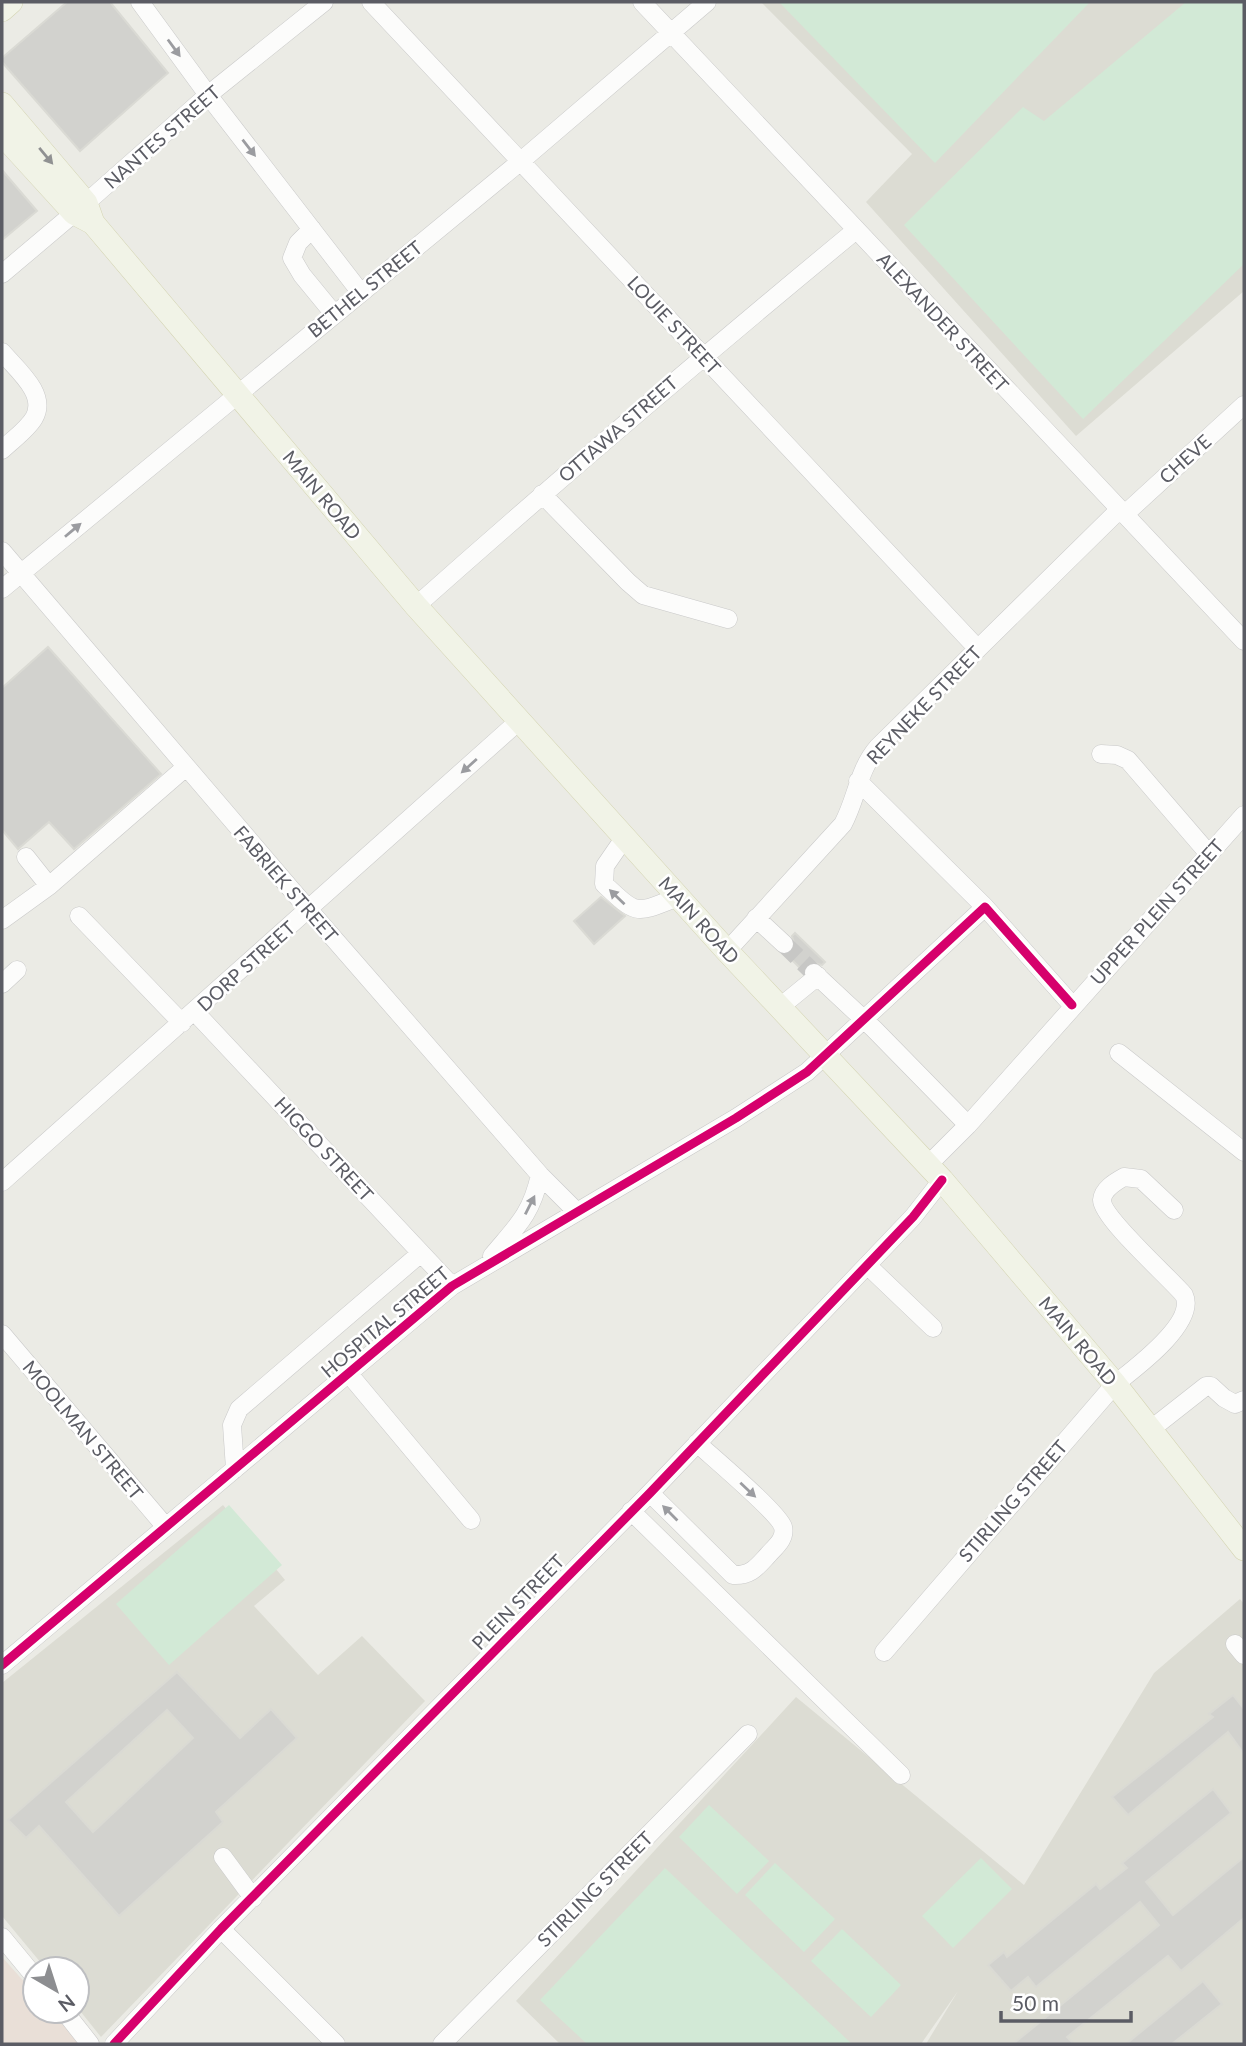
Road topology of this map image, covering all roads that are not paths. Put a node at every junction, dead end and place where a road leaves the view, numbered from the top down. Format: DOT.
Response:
graph roads {
  1 [pos="11,2"];
  2 [pos="139,2"];
  3 [pos="324,2"];
  4 [pos="370,2"];
  5 [pos="642,2"];
  6 [pos="707,2"];
  7 [pos="2,9"];
  8 [pos="671,33"];
  9 [pos="208,94"];
  10 [pos="2,104"];
  11 [pos="2,134"];
  12 [pos="521,160"];
  13 [pos="84,213"];
  14 [pos="312,229"];
  15 [pos="856,230"];
  16 [pos="2,274"];
  17 [pos="361,293"];
  18 [pos="334,314"];
  19 [pos="2,352"];
  20 [pos="704,356"];
  21 [pos="237,394"];
  22 [pos="1244,405"];
  23 [pos="2,450"];
  24 [pos="542,494"];
  25 [pos="1123,512"];
  26 [pos="2,551"];
  27 [pos="21,574"];
  28 [pos="2,589"];
  29 [pos="416,606"];
  30 [pos="728,619"];
  31 [pos="1244,641"];
  32 [pos="978,649"];
  33 [pos="520,720"];
  34 [pos="1101,754"];
  35 [pos="186,767"];
  36 [pos="858,781"];
  37 [pos="1244,815"];
  38 [pos="625,837"];
  39 [pos="1209,854"];
  40 [pos="26,857"];
  41 [pos="49,886"];
  42 [pos="678,897"];
  43 [pos="985,907"];
  44 [pos="308,909"];
  45 [pos="79,916"];
  46 [pos="756,918"];
  47 [pos="2,920"];
  48 [pos="784,944"];
  49 [pos="727,951"];
  50 [pos="17,970"];
  51 [pos="2,984"];
  52 [pos="1072,1006"];
  53 [pos="779,1007"];
  54 [pos="189,1017"];
  55 [pos="863,1019"];
  56 [pos="1119,1053"];
  57 [pos="827,1056"];
  58 [pos="968,1125"];
  59 [pos="1244,1152"];
  60 [pos="935,1172"];
  61 [pos="540,1175"];
  62 [pos="2,1182"];
  63 [pos="1174,1210"];
  64 [pos="576,1211"];
  65 [pos="421,1252"];
  66 [pos="867,1265"];
  67 [pos="480,1269"];
  68 [pos="452,1286"];
  69 [pos="933,1328"];
  70 [pos="2,1334"];
  71 [pos="349,1374"];
  72 [pos="1115,1384"];
  73 [pos="1244,1400"];
  74 [pos="1150,1430"];
  75 [pos="697,1443"];
  76 [pos="234,1469"];
  77 [pos="650,1493"];
  78 [pos="631,1511"];
  79 [pos="471,1520"];
  80 [pos="165,1527"];
  81 [pos="1244,1549"];
  82 [pos="884,1652"];
  83 [pos="2,1665"];
  84 [pos="748,1734"];
  85 [pos="901,1775"];
  86 [pos="223,1857"];
  87 [pos="253,1898"];
  88 [pos="221,1929"];
  89 [pos="2,1937"];
  90 [pos="21,1960"];
  91 [pos="75,2025"];
  92 [pos="90,2044"];
  93 [pos="114,2044"];
  94 [pos="336,2044"];
  95 [pos="442,2044"];
  1 -- 7 [label="main road"];
  2 -- 9 [label="street, one-way"];
  3 -- 9 [label="street, NANTES STREET"];
  4 -- 12 [label="street, LOUIE STREET"];
  5 -- 8 [label="street, ALEXANDER STREET"];
  6 -- 8 [label="street, BETHEL STREET"];
  8 -- 12 [label="street, BETHEL STREET"];
  8 -- 15 [label="street, ALEXANDER STREET"];
  9 -- 13 [label="street, NANTES STREET"];
  9 -- 14 [label="street, one-way"];
  10 -- 13 [label="main road, one-way"];
  11 -- 13 [label="main road"];
  12 -- 17 [label="street, BETHEL STREET"];
  12 -- 20 [label="street, LOUIE STREET"];
  13 -- 16 [label="street, NANTES STREET"];
  13 -- 21 [label="main road, MAIN ROAD"];
  14 -- 17 [label="street"];
  14 -- 18 [label="street"];
  15 -- 20 [label="street, OTTAWA STREET"];
  15 -- 25 [label="street, ALEXANDER STREET"];
  17 -- 18 [label="street, BETHEL STREET"];
  18 -- 21 [label="street, BETHEL STREET"];
  19 -- 23 [label="street"];
  20 -- 24 [label="street, OTTAWA STREET"];
  20 -- 32 [label="street, LOUIE STREET"];
  27 -- 21 [label="street, BETHEL STREET, one-way"];
  21 -- 29 [label="main road, MAIN ROAD"];
  22 -- 25 [label="street, CHEVE"];
  24 -- 29 [label="street, OTTAWA STREET"];
  24 -- 30 [label="street"];
  25 -- 31 [label="street, ALEXANDER STREET"];
  25 -- 32 [label="street, REYNEKE STREET"];
  26 -- 27 [label="street, FABRIEK STREET"];
  27 -- 28 [label="street, BETHEL STREET"];
  27 -- 35 [label="street, FABRIEK STREET"];
  29 -- 33 [label="main road, MAIN ROAD"];
  32 -- 36 [label="street, REYNEKE STREET"];
  33 -- 38 [label="main road, MAIN ROAD"];
  33 -- 44 [label="street, DORP STREET, one-way"];
  34 -- 39 [label="street"];
  35 -- 41 [label="street"];
  35 -- 44 [label="street, FABRIEK STREET"];
  36 -- 43 [label="street"];
  36 -- 46 [label="street, REYNEKE STREET"];
  37 -- 39 [label="street, UPPER PLEIN STREET"];
  38 -- 42 [label="main road, MAIN ROAD"];
  42 -- 38 [label="street, one-way"];
  39 -- 52 [label="street, UPPER PLEIN STREET"];
  40 -- 41 [label="street"];
  41 -- 47 [label="street"];
  42 -- 49 [label="main road, MAIN ROAD"];
  43 -- 52 [label="street"];
  43 -- 55 [label="street, HOSPITAL STREET"];
  44 -- 54 [label="street, DORP STREET"];
  44 -- 61 [label="street, FABRIEK STREET"];
  45 -- 54 [label="street, HIGGO STREET"];
  46 -- 48 [label="street"];
  46 -- 49 [label="street, REYNEKE STREET"];
  49 -- 53 [label="main road, MAIN ROAD"];
  50 -- 51 [label="street"];
  52 -- 58 [label="street, UPPER PLEIN STREET"];
  53 -- 55 [label="street"];
  53 -- 57 [label="main road, MAIN ROAD"];
  54 -- 62 [label="street, DORP STREET"];
  54 -- 65 [label="street, HIGGO STREET"];
  55 -- 57 [label="street, HOSPITAL STREET"];
  55 -- 58 [label="street"];
  56 -- 59 [label="street"];
  57 -- 60 [label="main road, MAIN ROAD"];
  57 -- 64 [label="street, HOSPITAL STREET"];
  58 -- 60 [label="street, UPPER PLEIN STREET"];
  60 -- 66 [label="street, PLEIN STREET"];
  60 -- 72 [label="main road, MAIN ROAD"];
  61 -- 64 [label="street, FABRIEK STREET"];
  67 -- 61 [label="street, one-way"];
  63 -- 72 [label="street, STIRLING STREET"];
  64 -- 67 [label="street, HOSPITAL STREET"];
  65 -- 68 [label="street, HIGGO STREET"];
  65 -- 76 [label="street"];
  66 -- 69 [label="street"];
  66 -- 75 [label="street, PLEIN STREET"];
  67 -- 68 [label="street, HOSPITAL STREET"];
  68 -- 71 [label="street, HOSPITAL STREET"];
  70 -- 80 [label="street, MOOLMAN STREET"];
  71 -- 76 [label="street, HOSPITAL STREET"];
  71 -- 79 [label="street"];
  72 -- 74 [label="main road, MAIN ROAD"];
  72 -- 82 [label="street, STIRLING STREET"];
  73 -- 74 [label="street"];
  74 -- 81 [label="main road, MAIN ROAD"];
  75 -- 77 [label="street, PLEIN STREET"];
  75 -- 77 [label="street, one-way"];
  76 -- 80 [label="street, HOSPITAL STREET"];
  77 -- 78 [label="street, PLEIN STREET"];
  78 -- 85 [label="street"];
  78 -- 87 [label="street, PLEIN STREET"];
  80 -- 83 [label="street, HOSPITAL STREET"];
  84 -- 95 [label="street, STIRLING STREET"];
  86 -- 87 [label="street"];
  87 -- 88 [label="street, PLEIN STREET"];
  88 -- 93 [label="street, PLEIN STREET"];
  88 -- 94 [label="street"];
  89 -- 90 [label="street"];
  91 -- 92 [label="street"];
}
